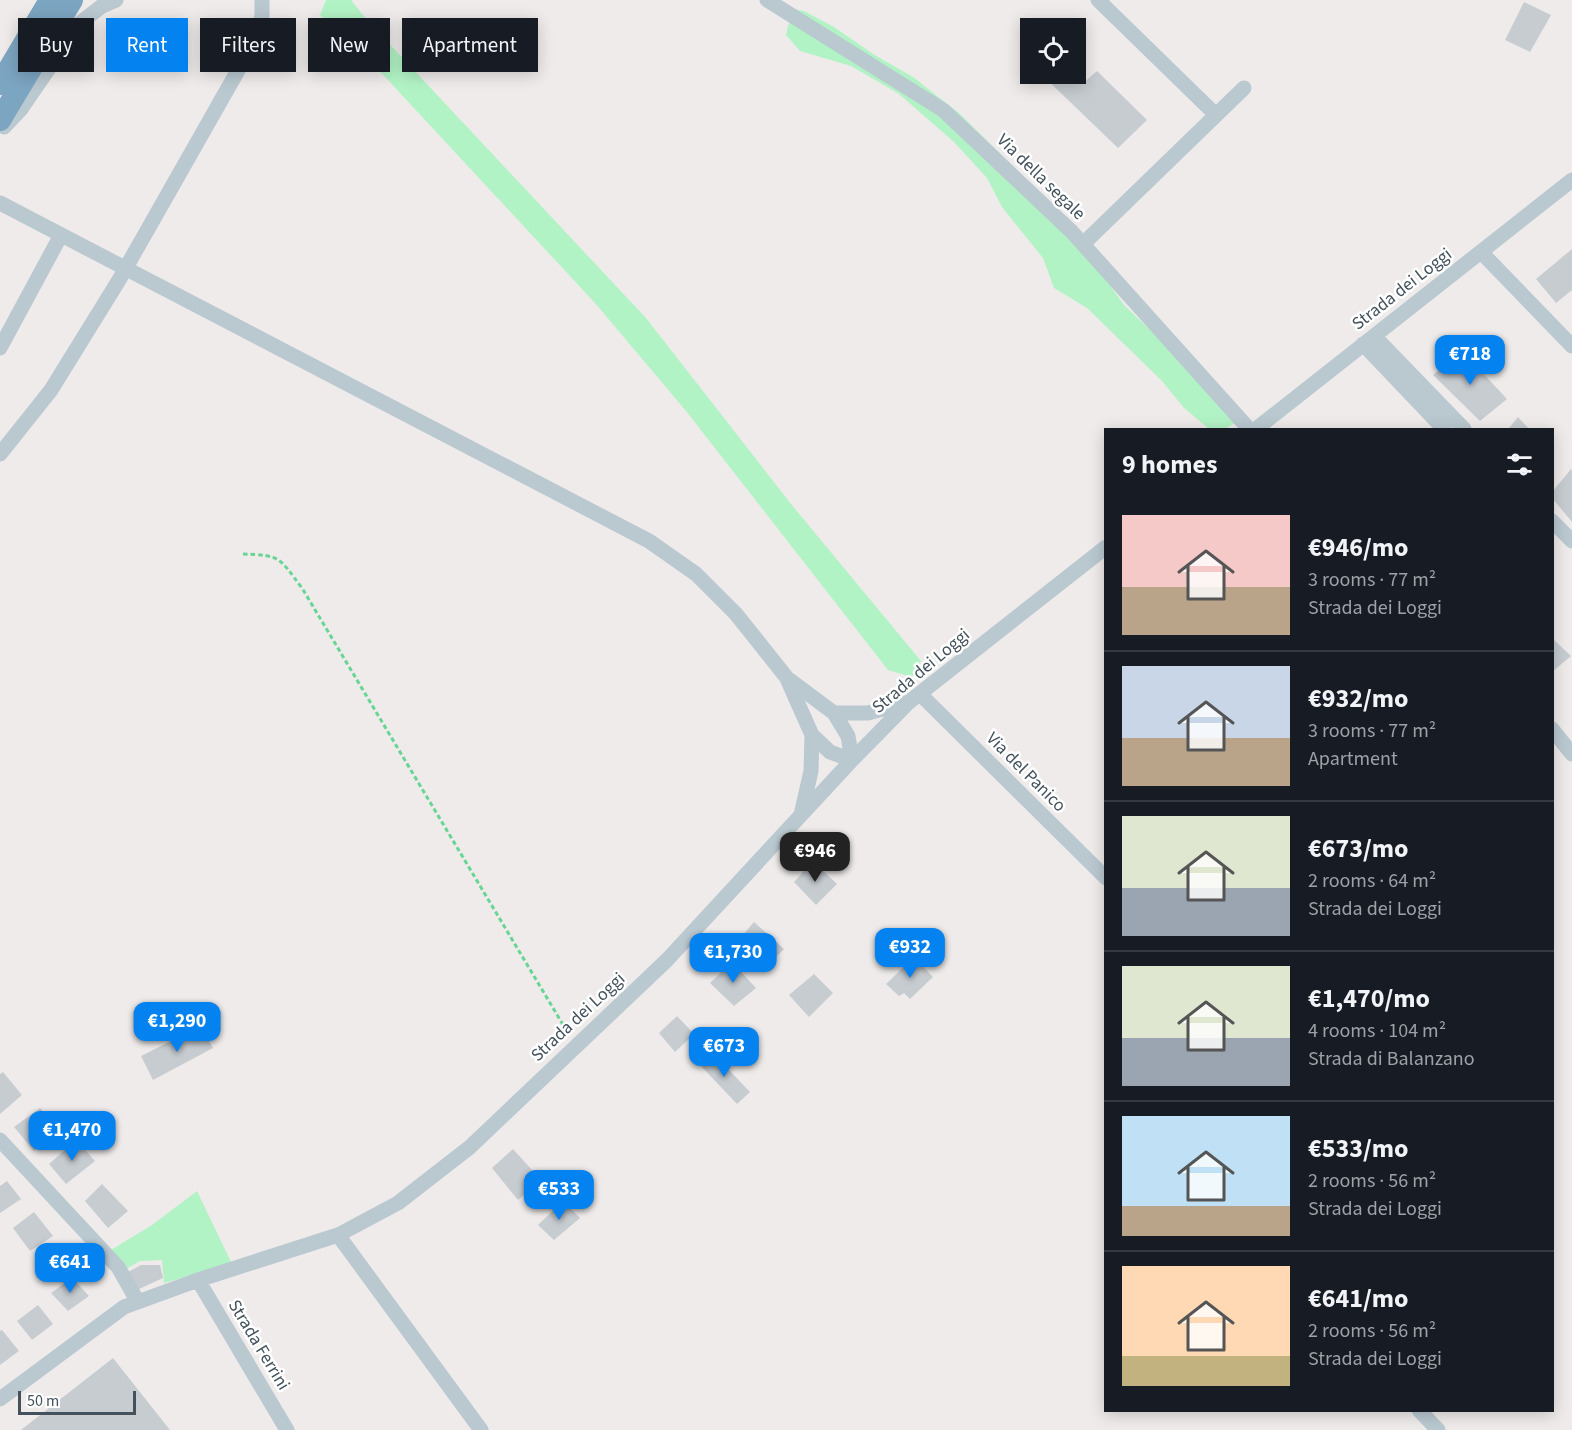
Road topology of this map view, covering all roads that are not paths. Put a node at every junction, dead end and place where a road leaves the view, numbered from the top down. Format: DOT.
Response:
graph roads {
  1 [pos="34,0"];
  2 [pos="50,0"];
  3 [pos="72,0"];
  4 [pos="116,0"];
  5 [pos="262,0"];
  6 [pos="766,0"];
  7 [pos="1098,0"];
  8 [pos="0,60"];
  9 [pos="0,84"];
  10 [pos="1244,88"];
  11 [pos="1216,115"];
  12 [pos="0,120"];
  13 [pos="0,131"];
  14 [pos="1570,187"];
  15 [pos="4,206"];
  16 [pos="61,235"];
  17 [pos="1083,244"];
  18 [pos="1481,252"];
  19 [pos="1369,340"];
  20 [pos="1572,346"];
  21 [pos="0,348"];
  22 [pos="1248,428"];
  23 [pos="1257,428"];
  24 [pos="1443,428"];
  25 [pos="1463,428"];
  26 [pos="0,454"];
  27 [pos="1554,523"];
  28 [pos="1572,541"];
  29 [pos="1104,550"];
  30 [pos="787,678"];
  31 [pos="915,698"];
  32 [pos="834,713"];
  33 [pos="1554,732"];
  34 [pos="812,735"];
  35 [pos="1572,754"];
  36 [pos="852,760"];
  37 [pos="801,815"];
  38 [pos="1104,876"];
  39 [pos="0,1140"];
  40 [pos="338,1235"];
  41 [pos="198,1280"];
  42 [pos="138,1302"];
  43 [pos="0,1399"];
  44 [pos="1421,1412"];
  45 [pos="287,1430"];
  46 [pos="482,1430"];
  47 [pos="1438,1430"];
  1 -- 8 [label="highway"];
  2 -- 9 [label="highway"];
  3 -- 12 [label="highway"];
  4 -- 13 [label="street"];
  5 -- 26 [label="street"];
  6 -- 17 [label="street, Via della segale"];
  7 -- 11 [label="street"];
  10 -- 11 [label="street"];
  11 -- 17 [label="street"];
  14 -- 18 [label="street, Strada dei Loggi"];
  15 -- 16 [label="street"];
  16 -- 21 [label="street"];
  16 -- 30 [label="street"];
  17 -- 22 [label="street, Via della segale"];
  18 -- 19 [label="street, Strada dei Loggi"];
  18 -- 20 [label="street"];
  19 -- 23 [label="street, Strada dei Loggi"];
  19 -- 24 [label="street"];
  19 -- 25 [label="street"];
  27 -- 28 [label="street"];
  29 -- 31 [label="street, Strada dei Loggi"];
  30 -- 32 [label="street"];
  30 -- 34 [label="street"];
  31 -- 32 [label="street"];
  31 -- 36 [label="street, Strada dei Loggi"];
  31 -- 38 [label="street, Via del Panico"];
  32 -- 36 [label="street"];
  33 -- 35 [label="street"];
  34 -- 36 [label="street"];
  34 -- 37 [label="street"];
  36 -- 37 [label="street, Strada dei Loggi"];
  37 -- 40 [label="street, Strada dei Loggi"];
  39 -- 42 [label="street"];
  40 -- 41 [label="street, Strada dei Loggi"];
  40 -- 46 [label="street"];
  41 -- 42 [label="street, Strada dei Loggi"];
  41 -- 45 [label="street, Strada Ferrini"];
  42 -- 43 [label="street, Strada dei Loggi"];
  44 -- 47 [label="street"];
}
